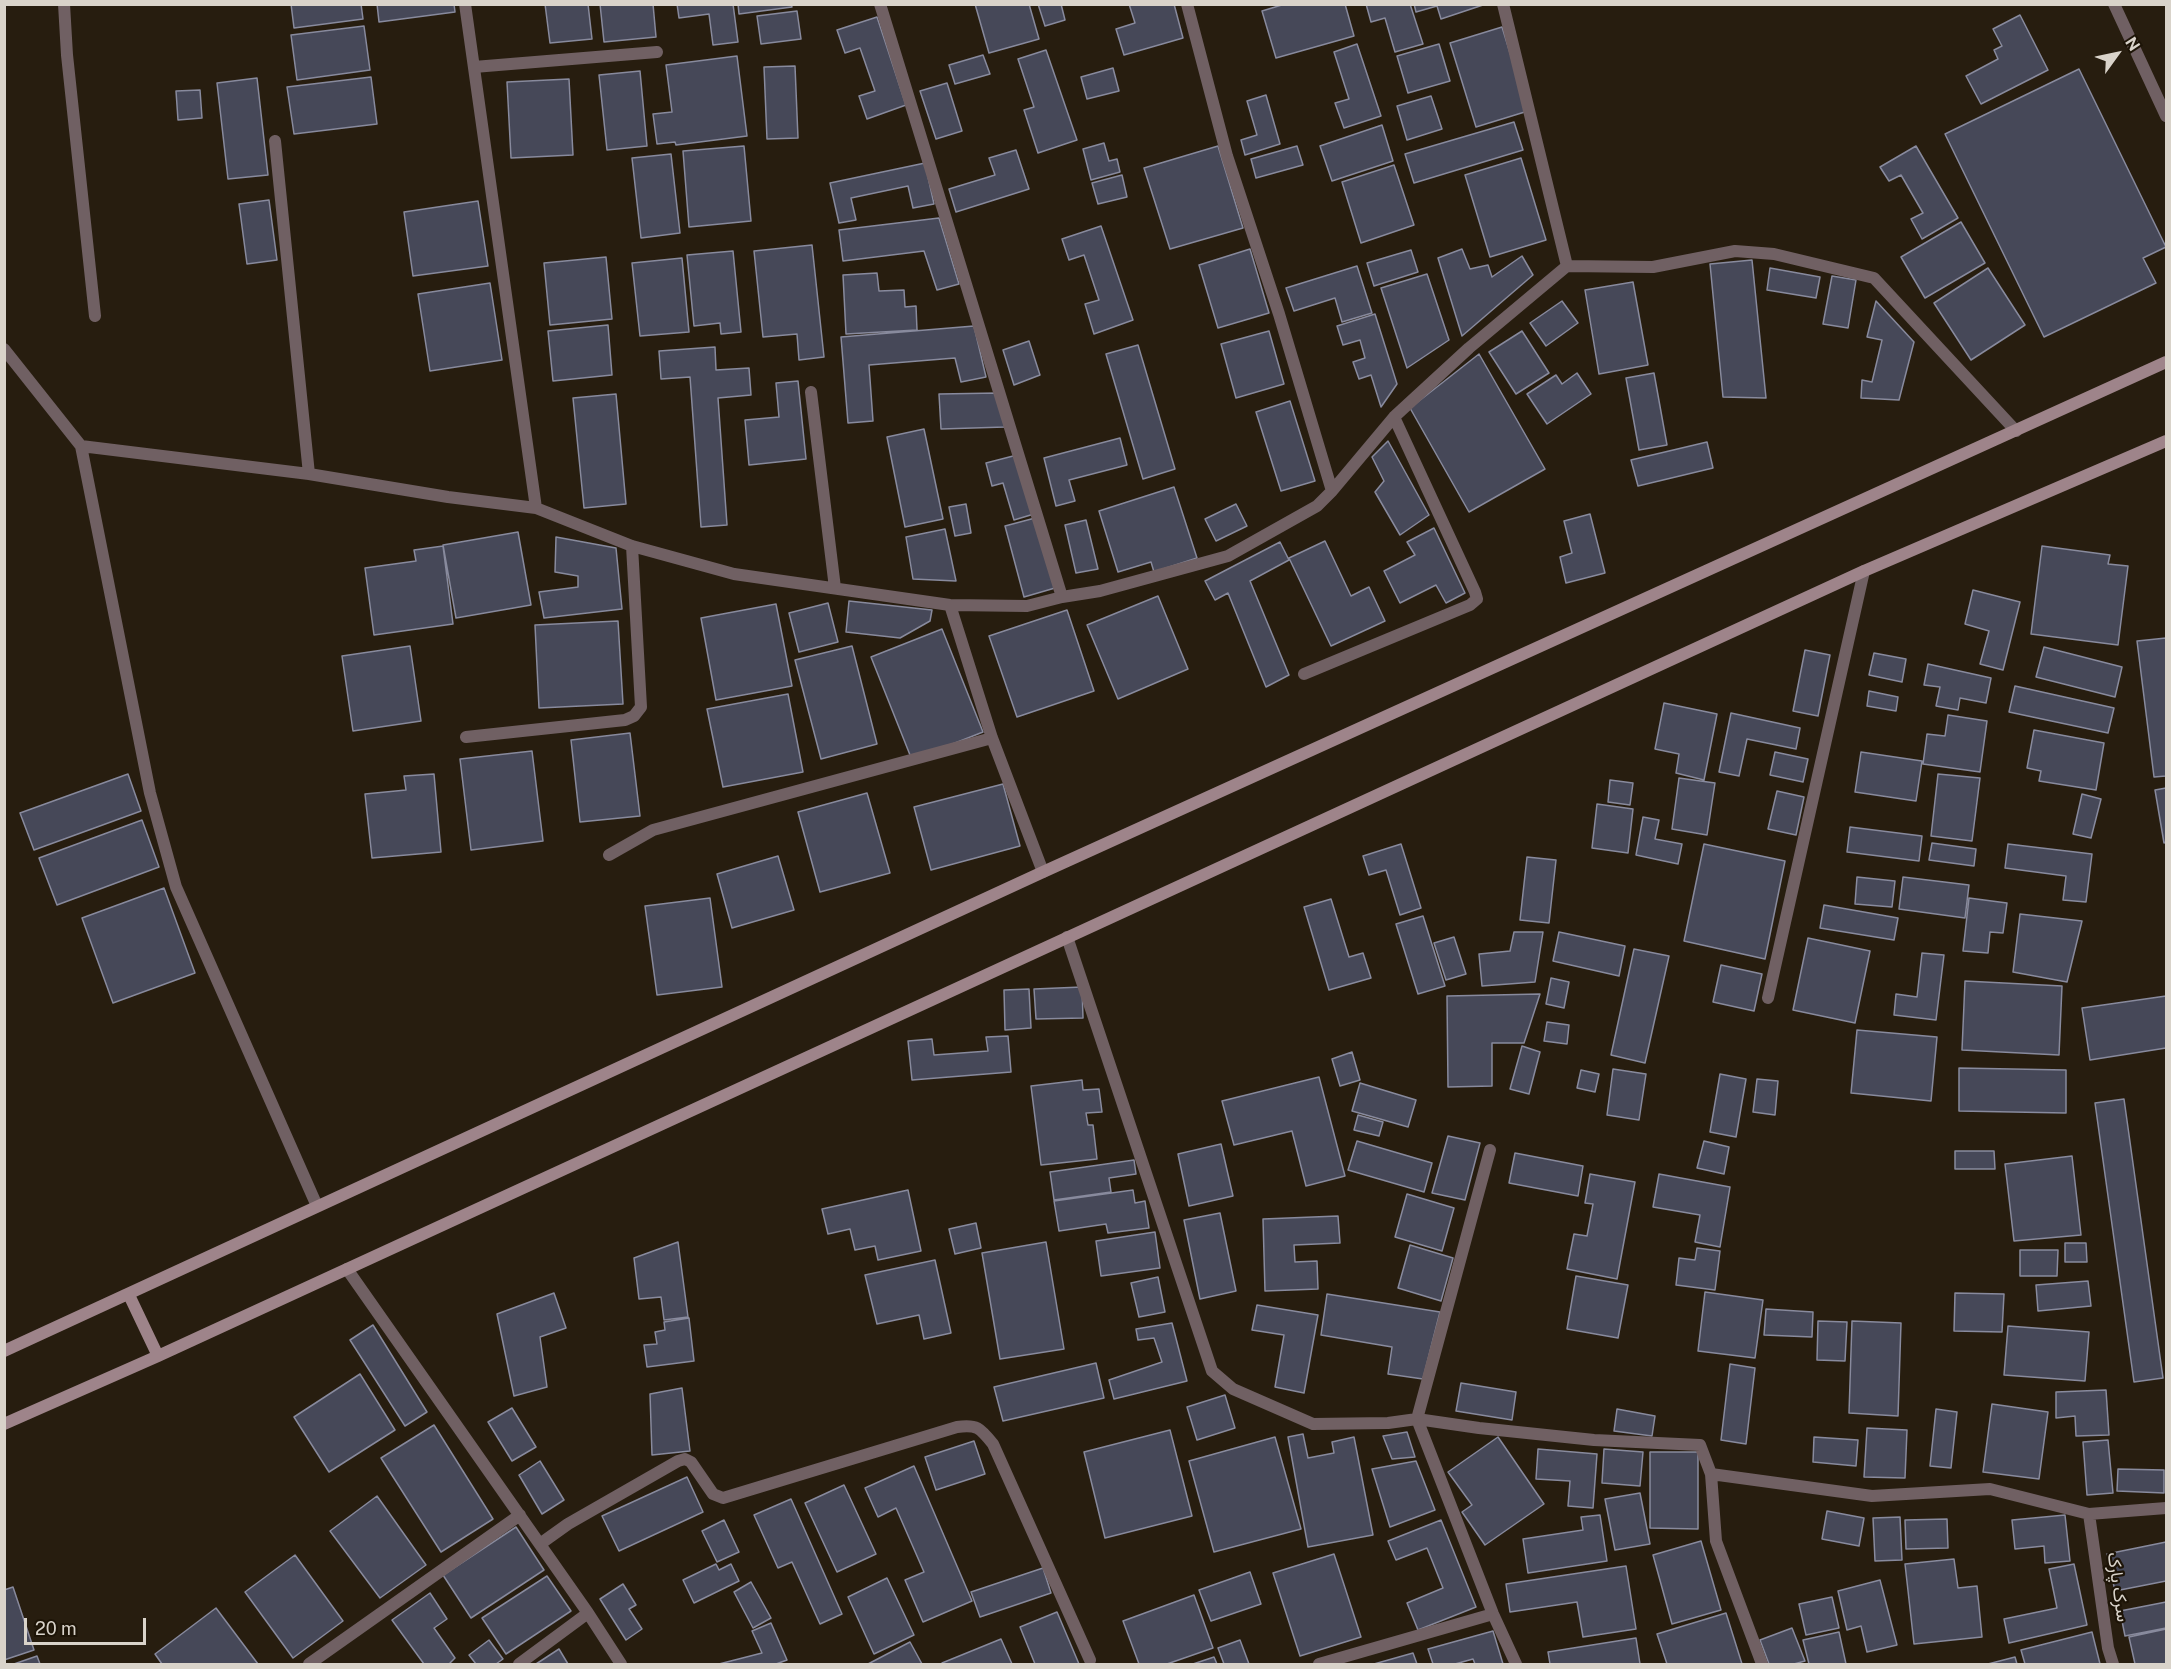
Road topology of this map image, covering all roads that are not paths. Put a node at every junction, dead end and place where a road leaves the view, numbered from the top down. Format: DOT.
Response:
graph roads {
  1 [pos="64,4"];
  2 [pos="465,4"];
  3 [pos="880,4"];
  4 [pos="1187,4"];
  5 [pos="1503,4"];
  6 [pos="2115,4"];
  7 [pos="657,52"];
  8 [pos="474,67"];
  9 [pos="2166,116"];
  10 [pos="275,141"];
  11 [pos="1567,266"];
  12 [pos="95,316"];
  13 [pos="4,349"];
  14 [pos="2166,362"];
  15 [pos="811,392"];
  16 [pos="1394,417"];
  17 [pos="2016,431"];
  18 [pos="2166,441"];
  19 [pos="81,446"];
  20 [pos="309,474"];
  21 [pos="1332,492"];
  22 [pos="536,508"];
  23 [pos="632,546"];
  24 [pos="1864,571"];
  25 [pos="835,588"];
  26 [pos="1062,597"];
  27 [pos="950,605"];
  28 [pos="1304,674"];
  29 [pos="466,737"];
  30 [pos="992,738"];
  31 [pos="609,855"];
  32 [pos="1043,872"];
  33 [pos="1067,938"];
  34 [pos="1768,998"];
  35 [pos="1490,1150"];
  36 [pos="317,1206"];
  37 [pos="347,1269"];
  38 [pos="129,1294"];
  39 [pos="4,1351"];
  40 [pos="158,1356"];
  41 [pos="1417,1419"];
  42 [pos="4,1424"];
  43 [pos="1711,1474"];
  44 [pos="2166,1508"];
  45 [pos="2089,1514"];
  46 [pos="520,1515"];
  47 [pos="540,1544"];
  48 [pos="588,1612"];
  49 [pos="1493,1614"];
  50 [pos="1090,1660"];
  51 [pos="309,1665"];
  52 [pos="519,1665"];
  53 [pos="621,1665"];
  54 [pos="1319,1665"];
  55 [pos="1516,1665"];
  56 [pos="1762,1665"];
  57 [pos="2113,1665"];
  1 -- 12 [label="street"];
  2 -- 8 [label="street"];
  3 -- 26 [label="street"];
  4 -- 21 [label="street"];
  5 -- 11 [label="street"];
  6 -- 9 [label="street"];
  7 -- 8 [label="street"];
  8 -- 22 [label="street"];
  10 -- 20 [label="street"];
  11 -- 16 [label="street"];
  11 -- 17 [label="street"];
  13 -- 19 [label="street"];
  14 -- 17 [label="main road"];
  15 -- 25 [label="street"];
  16 -- 21 [label="street"];
  16 -- 28 [label="street"];
  17 -- 32 [label="main road"];
  18 -- 24 [label="main road"];
  19 -- 20 [label="street"];
  19 -- 36 [label="street"];
  20 -- 22 [label="street"];
  21 -- 26 [label="street"];
  22 -- 23 [label="street"];
  23 -- 25 [label="street"];
  23 -- 29 [label="street"];
  24 -- 33 [label="main road"];
  24 -- 34 [label="street"];
  25 -- 27 [label="street"];
  26 -- 27 [label="street"];
  27 -- 30 [label="street"];
  30 -- 31 [label="street"];
  30 -- 32 [label="street"];
  32 -- 36 [label="main road"];
  33 -- 37 [label="main road"];
  33 -- 41 [label="street"];
  35 -- 41 [label="street"];
  36 -- 38 [label="main road"];
  37 -- 40 [label="main road"];
  37 -- 46 [label="street"];
  38 -- 39 [label="main road"];
  38 -- 40 [label="main road"];
  40 -- 42 [label="main road"];
  41 -- 43 [label="street"];
  41 -- 49 [label="street"];
  43 -- 45 [label="street"];
  43 -- 56 [label="street"];
  44 -- 45 [label="street"];
  45 -- 57 [label="street, سرک پارک"];
  46 -- 47 [label="street"];
  46 -- 51 [label="street"];
  47 -- 48 [label="street"];
  47 -- 50 [label="street"];
  48 -- 52 [label="street"];
  48 -- 53 [label="street"];
  49 -- 54 [label="street"];
  49 -- 55 [label="street"];
}
